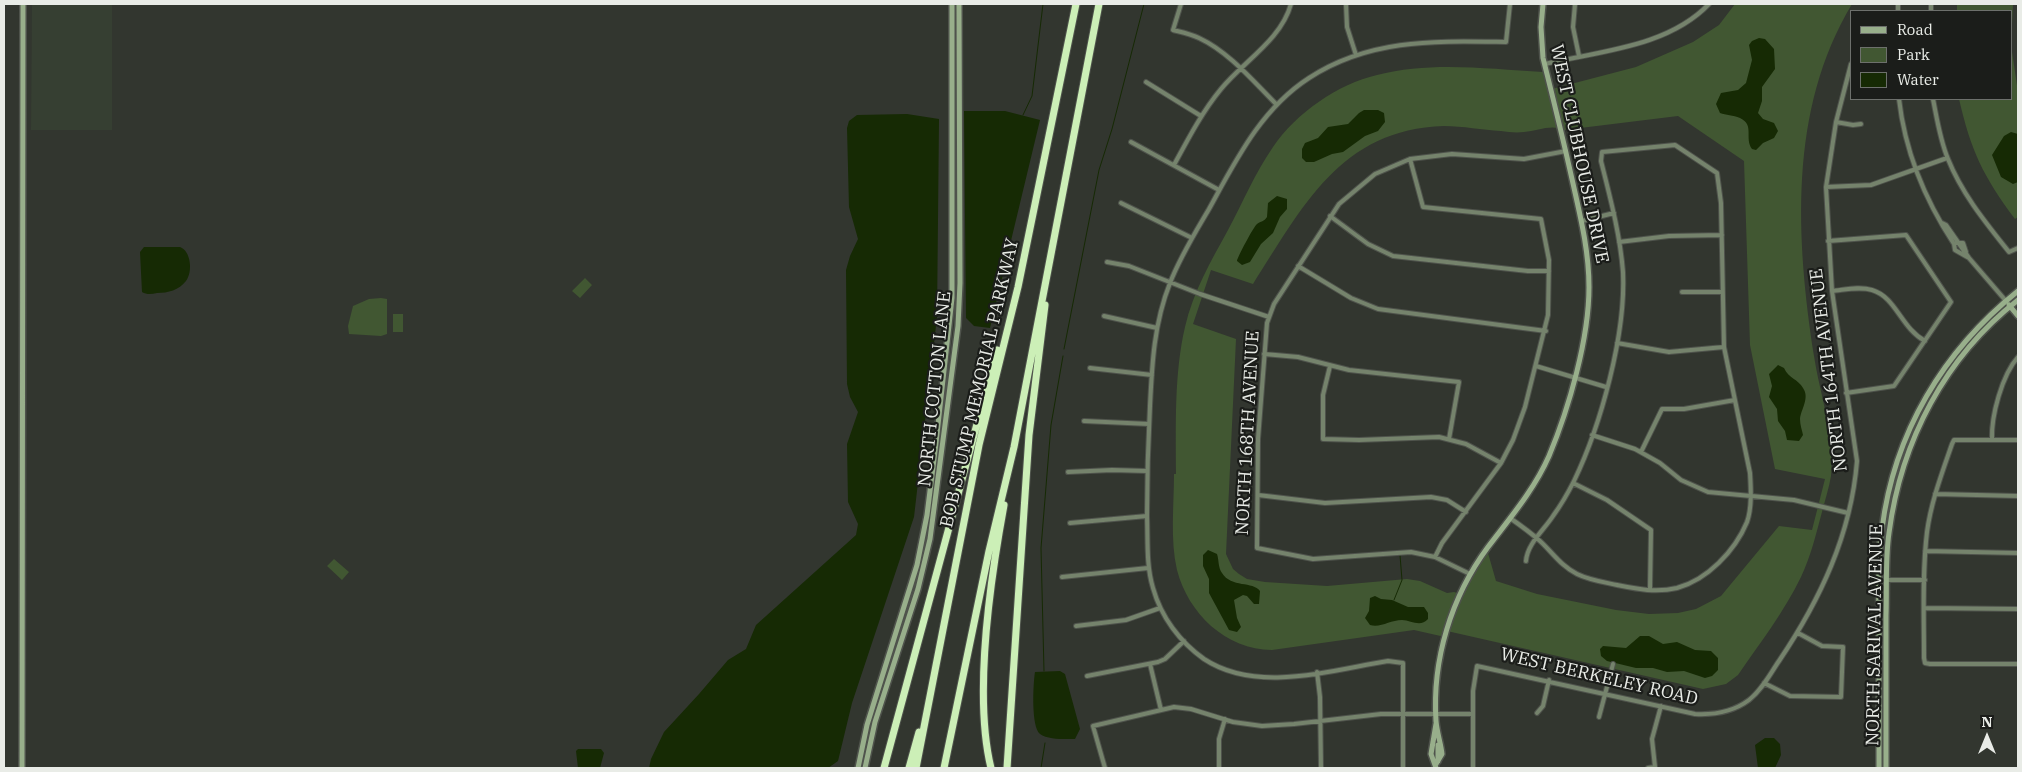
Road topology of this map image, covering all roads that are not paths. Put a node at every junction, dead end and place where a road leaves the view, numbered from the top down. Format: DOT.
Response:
graph roads {
  1 [pos="23,4"];
  2 [pos="952,4"];
  3 [pos="959,4"];
  4 [pos="1076,4"];
  5 [pos="1099,4"];
  6 [pos="1181,4"];
  7 [pos="1291,4"];
  8 [pos="1346,4"];
  9 [pos="1510,4"];
  10 [pos="1543,4"];
  11 [pos="1575,4"];
  12 [pos="1709,4"];
  13 [pos="1356,55"];
  14 [pos="1579,56"];
  15 [pos="1545,64"];
  16 [pos="1240,68"];
  17 [pos="1850,69"];
  18 [pos="1146,82"];
  19 [pos="1899,100"];
  20 [pos="1933,100"];
  21 [pos="1276,104"];
  22 [pos="1201,116"];
  23 [pos="1836,122"];
  24 [pos="1861,124"];
  25 [pos="1131,142"];
  26 [pos="1566,151"];
  27 [pos="1947,158"];
  28 [pos="1410,159"];
  29 [pos="1174,165"];
  30 [pos="1915,169"];
  31 [pos="1826,187"];
  32 [pos="1219,190"];
  33 [pos="1121,203"];
  34 [pos="1614,213"];
  35 [pos="1330,216"];
  36 [pos="1582,221"];
  37 [pos="1722,235"];
  38 [pos="1192,238"];
  39 [pos="1828,241"];
  40 [pos="1619,242"];
  41 [pos="1956,243"];
  42 [pos="2018,248"];
  43 [pos="1969,258"];
  44 [pos="1107,262"];
  45 [pos="1022,266"];
  46 [pos="1298,266"];
  47 [pos="1549,271"];
  48 [pos="1045,280"];
  49 [pos="1170,283"];
  50 [pos="1832,291"];
  51 [pos="2018,291"];
  52 [pos="1682,292"];
  53 [pos="1722,292"];
  54 [pos="2018,300"];
  55 [pos="2006,301"];
  56 [pos="2010,306"];
  57 [pos="1104,316"];
  58 [pos="2018,316"];
  59 [pos="1269,317"];
  60 [pos="1156,328"];
  61 [pos="1546,331"];
  62 [pos="1925,341"];
  63 [pos="1617,343"];
  64 [pos="1724,347"];
  65 [pos="1264,354"];
  66 [pos="2018,357"];
  67 [pos="1330,366"];
  68 [pos="1536,366"];
  69 [pos="1090,368"];
  70 [pos="1152,375"];
  71 [pos="1574,377"];
  72 [pos="1606,387"];
  73 [pos="1846,393"];
  74 [pos="1735,400"];
  75 [pos="1084,421"];
  76 [pos="1149,424"];
  77 [pos="1592,435"];
  78 [pos="1449,439"];
  79 [pos="1992,440"];
  80 [pos="2018,440"];
  81 [pos="1014,447"];
  82 [pos="1641,452"];
  83 [pos="1501,463"];
  84 [pos="1147,471"];
  85 [pos="1068,472"];
  86 [pos="1573,483"];
  87 [pos="1935,494"];
  88 [pos="1258,495"];
  89 [pos="1750,496"];
  90 [pos="2018,496"];
  91 [pos="1466,512"];
  92 [pos="1848,512"];
  93 [pos="1147,516"];
  94 [pos="1510,518"];
  95 [pos="1070,523"];
  96 [pos="1537,538"];
  97 [pos="1925,552"];
  98 [pos="2018,553"];
  99 [pos="1435,557"];
  100 [pos="1526,560"];
  101 [pos="1148,568"];
  102 [pos="1470,574"];
  103 [pos="1062,576"];
  104 [pos="1887,580"];
  105 [pos="1925,580"];
  106 [pos="1650,590"];
  107 [pos="1160,608"];
  108 [pos="1924,608"];
  109 [pos="2018,609"];
  110 [pos="1076,626"];
  111 [pos="1798,633"];
  112 [pos="1184,641"];
  113 [pos="938,652"];
  114 [pos="1150,664"];
  115 [pos="1613,664"];
  116 [pos="2018,664"];
  117 [pos="1317,672"];
  118 [pos="1087,676"];
  119 [pos="1549,680"];
  120 [pos="1764,683"];
  121 [pos="1605,693"];
  122 [pos="1660,706"];
  123 [pos="1161,710"];
  124 [pos="1404,713"];
  125 [pos="1537,713"];
  126 [pos="1436,714"];
  127 [pos="1473,714"];
  128 [pos="1599,717"];
  129 [pos="1225,719"];
  130 [pos="1321,722"];
  131 [pos="1437,764"];
  132 [pos="22,768"];
  133 [pos="858,768"];
  134 [pos="865,768"];
  135 [pos="884,768"];
  136 [pos="909,768"];
  137 [pos="916,768"];
  138 [pos="944,768"];
  139 [pos="991,768"];
  140 [pos="1006,768"];
  141 [pos="1105,768"];
  142 [pos="1219,768"];
  143 [pos="1321,768"];
  144 [pos="1403,768"];
  145 [pos="1473,768"];
  146 [pos="1648,768"];
  147 [pos="1879,768"];
  148 [pos="1886,768"];
  1 -- 132 [label="main road"];
  2 -- 133 [label="main road, NORTH COTTON LANE"];
  3 -- 134 [label="main road, NORTH COTTON LANE"];
  4 -- 45 [label="highway, BOB STUMP MEMORIAL PARKWAY"];
  5 -- 48 [label="highway"];
  6 -- 16 [label="street"];
  7 -- 16 [label="street"];
  8 -- 13 [label="street"];
  9 -- 13 [label="street"];
  10 -- 15 [label="main road, WEST CLUBHOUSE DRIVE"];
  11 -- 14 [label="street"];
  12 -- 14 [label="street"];
  13 -- 21 [label="street"];
  14 -- 15 [label="street"];
  15 -- 26 [label="main road, WEST CLUBHOUSE DRIVE"];
  16 -- 21 [label="street"];
  16 -- 22 [label="street"];
  17 -- 23 [label="street, NORTH 164TH AVENUE"];
  18 -- 22 [label="street"];
  19 -- 30 [label="street"];
  20 -- 27 [label="street"];
  21 -- 32 [label="street"];
  22 -- 29 [label="street"];
  23 -- 24 [label="street"];
  23 -- 31 [label="street, NORTH 164TH AVENUE"];
  25 -- 29 [label="street"];
  26 -- 28 [label="street, NORTH 168TH AVENUE"];
  26 -- 36 [label="main road, WEST CLUBHOUSE DRIVE"];
  27 -- 30 [label="street"];
  27 -- 42 [label="street"];
  28 -- 35 [label="street, NORTH 168TH AVENUE"];
  28 -- 47 [label="street"];
  29 -- 32 [label="street"];
  30 -- 31 [label="street"];
  30 -- 41 [label="street"];
  31 -- 39 [label="street, NORTH 164TH AVENUE"];
  32 -- 38 [label="street"];
  33 -- 38 [label="street"];
  34 -- 36 [label="street"];
  34 -- 37 [label="street"];
  34 -- 40 [label="street"];
  35 -- 46 [label="street, NORTH 168TH AVENUE"];
  35 -- 47 [label="street"];
  36 -- 71 [label="main road, WEST CLUBHOUSE DRIVE"];
  37 -- 40 [label="street"];
  37 -- 53 [label="street"];
  38 -- 49 [label="street"];
  39 -- 50 [label="street, NORTH 164TH AVENUE"];
  39 -- 62 [label="street"];
  40 -- 63 [label="street"];
  41 -- 43 [label="street"];
  41 -- 43 [label="street"];
  43 -- 55 [label="street"];
  44 -- 49 [label="street"];
  45 -- 113 [label="highway, BOB STUMP MEMORIAL PARKWAY"];
  45 -- 135 [label="highway"];
  46 -- 59 [label="street, NORTH 168TH AVENUE"];
  46 -- 61 [label="street"];
  47 -- 61 [label="street"];
  48 -- 81 [label="highway"];
  48 -- 140 [label="highway"];
  49 -- 59 [label="street"];
  49 -- 60 [label="street"];
  50 -- 62 [label="street"];
  50 -- 73 [label="street, NORTH 164TH AVENUE"];
  51 -- 55 [label="main road, NORTH SARIVAL AVENUE"];
  52 -- 53 [label="street"];
  53 -- 64 [label="street"];
  54 -- 56 [label="main road, NORTH SARIVAL AVENUE"];
  55 -- 56 [label="main road"];
  55 -- 147 [label="main road, NORTH SARIVAL AVENUE"];
  56 -- 58 [label="main road"];
  56 -- 104 [label="main road, NORTH SARIVAL AVENUE"];
  57 -- 60 [label="street"];
  59 -- 65 [label="street, NORTH 168TH AVENUE"];
  60 -- 70 [label="street"];
  61 -- 68 [label="street"];
  62 -- 73 [label="street"];
  63 -- 64 [label="street"];
  63 -- 72 [label="street"];
  64 -- 74 [label="street"];
  65 -- 67 [label="street"];
  65 -- 88 [label="street, NORTH 168TH AVENUE"];
  66 -- 79 [label="street"];
  67 -- 78 [label="street"];
  67 -- 78 [label="street"];
  68 -- 71 [label="street"];
  68 -- 83 [label="street"];
  69 -- 70 [label="street"];
  70 -- 76 [label="street"];
  71 -- 72 [label="street"];
  71 -- 94 [label="main road, WEST CLUBHOUSE DRIVE"];
  72 -- 77 [label="street"];
  73 -- 92 [label="street, NORTH 164TH AVENUE"];
  74 -- 82 [label="street"];
  74 -- 89 [label="street"];
  75 -- 76 [label="street"];
  76 -- 84 [label="street"];
  77 -- 82 [label="street"];
  77 -- 86 [label="street"];
  78 -- 83 [label="street"];
  79 -- 80 [label="street"];
  79 -- 87 [label="street"];
  81 -- 138 [label="highway"];
  81 -- 139 [label="highway"];
  82 -- 89 [label="street"];
  83 -- 91 [label="street"];
  84 -- 85 [label="street"];
  84 -- 93 [label="street"];
  86 -- 96 [label="street"];
  86 -- 106 [label="street"];
  87 -- 90 [label="street"];
  87 -- 97 [label="street"];
  88 -- 91 [label="street"];
  88 -- 99 [label="street, NORTH 168TH AVENUE"];
  89 -- 92 [label="street"];
  89 -- 106 [label="street"];
  91 -- 99 [label="street"];
  92 -- 111 [label="street, NORTH 164TH AVENUE"];
  93 -- 95 [label="street"];
  93 -- 101 [label="street"];
  94 -- 96 [label="street"];
  94 -- 102 [label="main road, WEST CLUBHOUSE DRIVE"];
  96 -- 100 [label="street"];
  96 -- 106 [label="street"];
  97 -- 98 [label="street"];
  97 -- 105 [label="street"];
  99 -- 102 [label="street"];
  101 -- 103 [label="street"];
  101 -- 107 [label="street"];
  102 -- 126 [label="main road, WEST CLUBHOUSE DRIVE"];
  104 -- 105 [label="street"];
  104 -- 148 [label="main road, NORTH SARIVAL AVENUE"];
  105 -- 108 [label="street"];
  107 -- 110 [label="street"];
  107 -- 112 [label="street"];
  108 -- 109 [label="street"];
  108 -- 116 [label="street"];
  111 -- 120 [label="street, NORTH 164TH AVENUE"];
  111 -- 120 [label="street"];
  112 -- 114 [label="street"];
  112 -- 117 [label="street"];
  113 -- 136 [label="highway"];
  113 -- 137 [label="highway, BOB STUMP MEMORIAL PARKWAY"];
  114 -- 118 [label="street"];
  114 -- 123 [label="street"];
  115 -- 121 [label="street"];
  117 -- 124 [label="street"];
  117 -- 130 [label="street"];
  119 -- 121 [label="street, WEST BERKELEY ROAD"];
  119 -- 125 [label="street"];
  119 -- 127 [label="street, WEST BERKELEY ROAD"];
  120 -- 122 [label="street, WEST BERKELEY ROAD"];
  121 -- 122 [label="street, WEST BERKELEY ROAD"];
  121 -- 128 [label="street"];
  122 -- 146 [label="street"];
  123 -- 129 [label="street"];
  123 -- 141 [label="street"];
  124 -- 126 [label="street"];
  124 -- 130 [label="street"];
  124 -- 144 [label="street"];
  126 -- 127 [label="street"];
  126 -- 131 [label="main road, WEST CLUBHOUSE DRIVE"];
  127 -- 145 [label="street"];
  129 -- 130 [label="street"];
  129 -- 142 [label="street"];
  130 -- 143 [label="street"];
}
